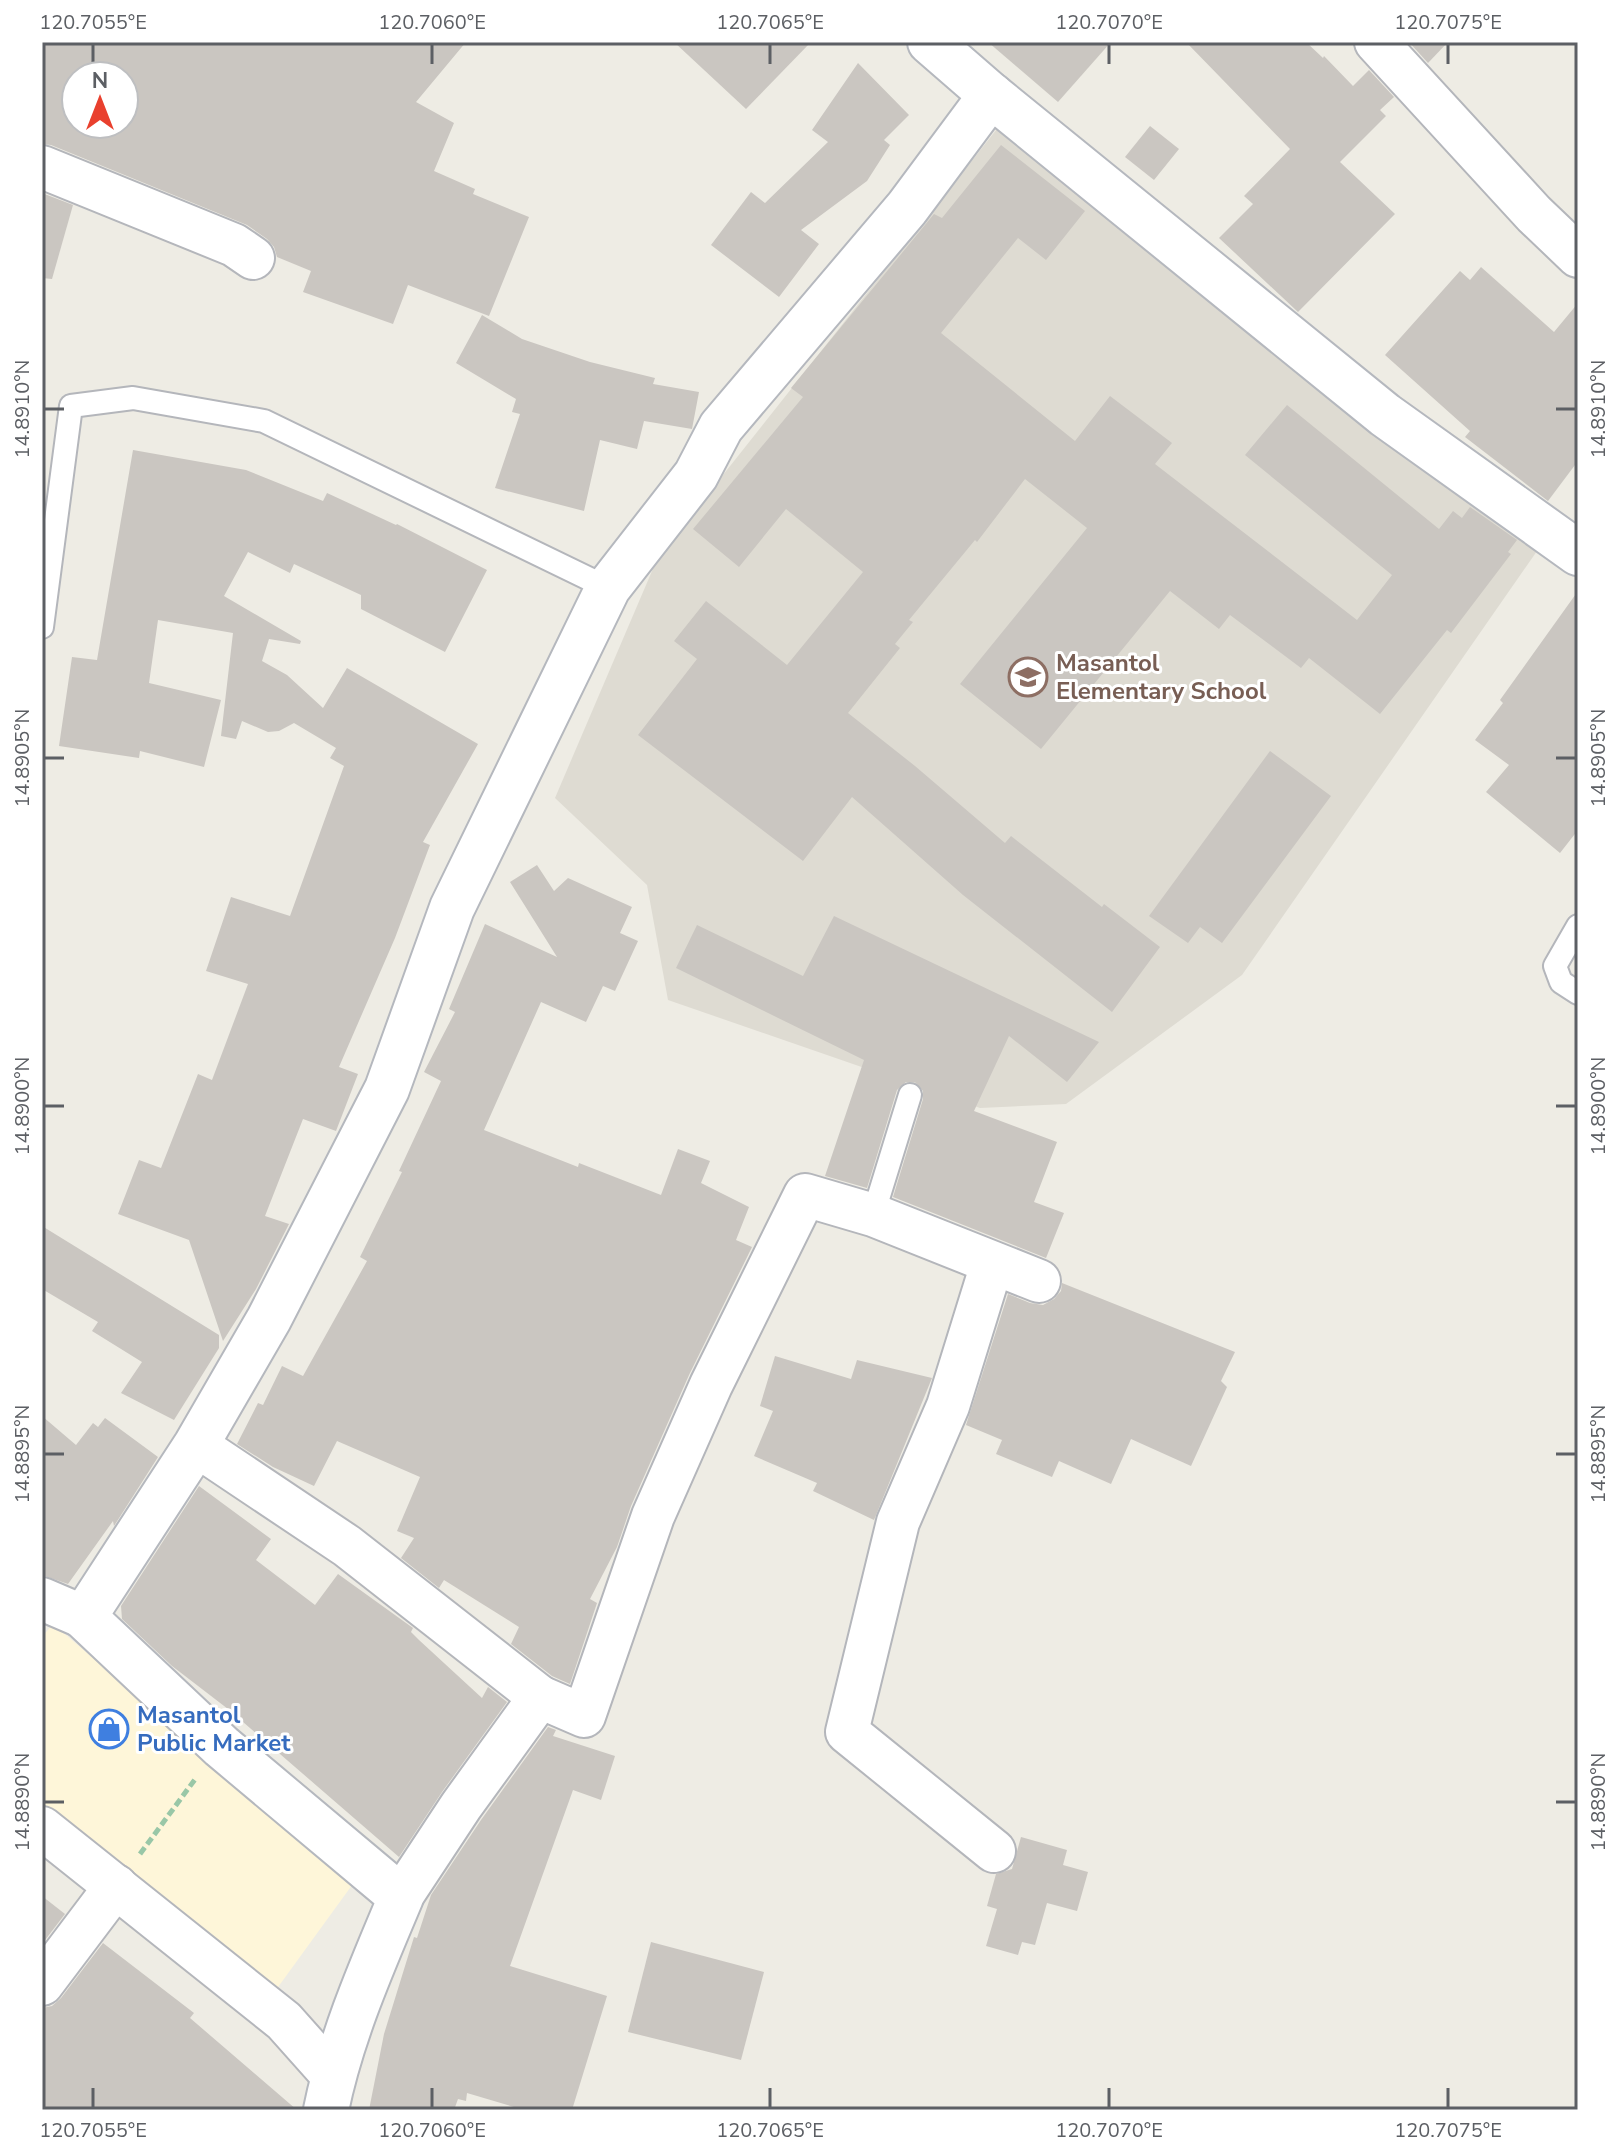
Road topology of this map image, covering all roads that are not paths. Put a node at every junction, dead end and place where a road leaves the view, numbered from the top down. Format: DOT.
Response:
graph roads {
  1 [pos="930,42"];
  2 [pos="1376,42"];
  3 [pos="991,95"];
  4 [pos="42,167"];
  5 [pos="1578,256"];
  6 [pos="253,258"];
  7 [pos="1578,553"];
  8 [pos="608,588"];
  9 [pos="42,627"];
  10 [pos="1578,926"];
  11 [pos="1578,993"];
  12 [pos="910,1095"];
  13 [pos="873,1215"];
  14 [pos="992,1264"];
  15 [pos="1039,1281"];
  16 [pos="196,1445"];
  17 [pos="42,1599"];
  18 [pos="84,1617"];
  19 [pos="540,1697"];
  20 [pos="42,1828"];
  21 [pos="994,1851"];
  22 [pos="116,1886"];
  23 [pos="401,1897"];
  24 [pos="42,1984"];
  25 [pos="330,2093"];
  1 -- 3 [label="main road"];
  2 -- 5 [label="street"];
  3 -- 7 [label="main road"];
  3 -- 8 [label="main road"];
  4 -- 6 [label="street"];
  8 -- 9 [label="lane"];
  8 -- 16 [label="main road"];
  10 -- 11 [label="lane"];
  12 -- 13 [label="lane"];
  13 -- 14 [label="street"];
  13 -- 19 [label="street"];
  14 -- 15 [label="street"];
  14 -- 21 [label="street"];
  16 -- 18 [label="main road"];
  16 -- 19 [label="street"];
  17 -- 18 [label="street"];
  18 -- 23 [label="main road"];
  19 -- 23 [label="street"];
  20 -- 22 [label="street"];
  22 -- 24 [label="street"];
  22 -- 25 [label="street"];
  23 -- 25 [label="main road"];
}
